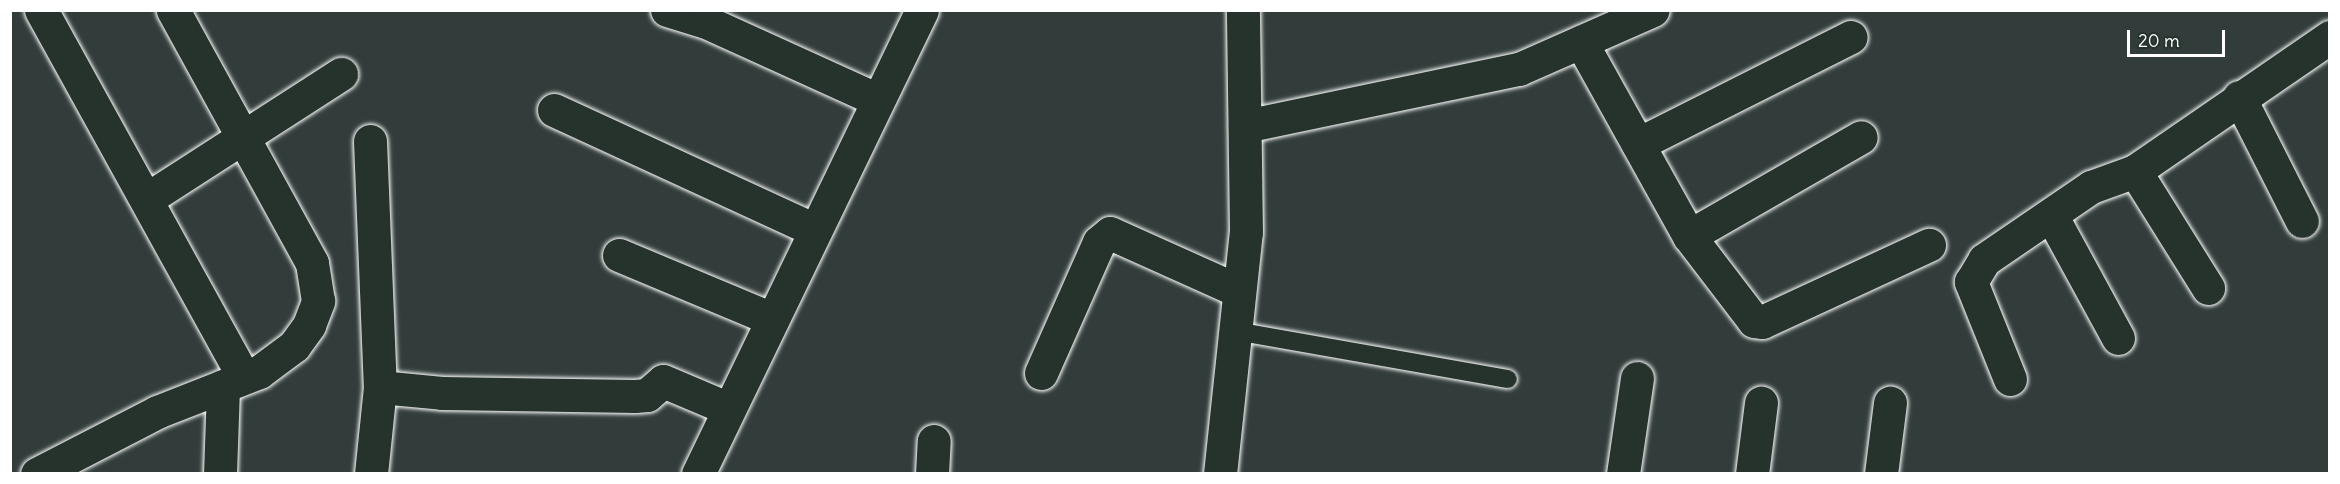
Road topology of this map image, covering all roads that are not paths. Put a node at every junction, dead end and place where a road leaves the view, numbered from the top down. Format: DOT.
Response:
graph roads {
  1 [pos="40,10"];
  2 [pos="172,10"];
  3 [pos="667,10"];
  4 [pos="921,10"];
  5 [pos="1243,10"];
  6 [pos="1653,10"];
  7 [pos="1851,37"];
  8 [pos="2330,37"];
  9 [pos="1581,42"];
  10 [pos="342,74"];
  11 [pos="2239,97"];
  12 [pos="878,100"];
  13 [pos="554,110"];
  14 [pos="1245,126"];
  15 [pos="1861,137"];
  16 [pos="242,141"];
  17 [pos="370,141"];
  18 [pos="1638,144"];
  19 [pos="2135,171"];
  20 [pos="147,199"];
  21 [pos="2050,215"];
  22 [pos="2302,221"];
  23 [pos="815,230"];
  24 [pos="1689,236"];
  25 [pos="1929,245"];
  26 [pos="619,255"];
  27 [pos="2208,288"];
  28 [pos="1239,291"];
  29 [pos="772,319"];
  30 [pos="1235,331"];
  31 [pos="2118,338"];
  32 [pos="1041,373"];
  33 [pos="1637,378"];
  34 [pos="1508,379"];
  35 [pos="2010,379"];
  36 [pos="233,382"];
  37 [pos="380,387"];
  38 [pos="1761,403"];
  39 [pos="1890,404"];
  40 [pos="727,408"];
  41 [pos="934,441"];
  42 [pos="58,469"];
  43 [pos="220,474"];
  44 [pos="371,474"];
  45 [pos="698,474"];
  46 [pos="932,474"];
  47 [pos="1220,474"];
  48 [pos="1623,474"];
  49 [pos="1752,474"];
  50 [pos="1881,474"];
  1 -- 20 [label="street"];
  2 -- 16 [label="street"];
  3 -- 12 [label="street"];
  4 -- 12 [label="street"];
  5 -- 14 [label="street"];
  6 -- 9 [label="street"];
  7 -- 18 [label="street"];
  8 -- 11 [label="street"];
  9 -- 14 [label="street"];
  9 -- 18 [label="street"];
  10 -- 16 [label="street"];
  11 -- 19 [label="street"];
  11 -- 22 [label="street"];
  12 -- 23 [label="street"];
  13 -- 23 [label="street"];
  14 -- 28 [label="street"];
  15 -- 24 [label="street"];
  16 -- 20 [label="street"];
  16 -- 36 [label="street"];
  17 -- 37 [label="street"];
  18 -- 24 [label="street"];
  19 -- 21 [label="street"];
  19 -- 27 [label="street"];
  20 -- 36 [label="street"];
  21 -- 31 [label="street"];
  21 -- 35 [label="street"];
  23 -- 29 [label="street"];
  24 -- 25 [label="street"];
  26 -- 29 [label="street"];
  28 -- 30 [label="street"];
  28 -- 32 [label="street"];
  29 -- 40 [label="street"];
  30 -- 34 [label="lane"];
  30 -- 47 [label="street"];
  33 -- 48 [label="street"];
  36 -- 42 [label="street"];
  36 -- 43 [label="street"];
  37 -- 40 [label="street"];
  37 -- 44 [label="street"];
  38 -- 49 [label="street"];
  39 -- 50 [label="street"];
  40 -- 45 [label="street"];
  41 -- 46 [label="street"];
}
